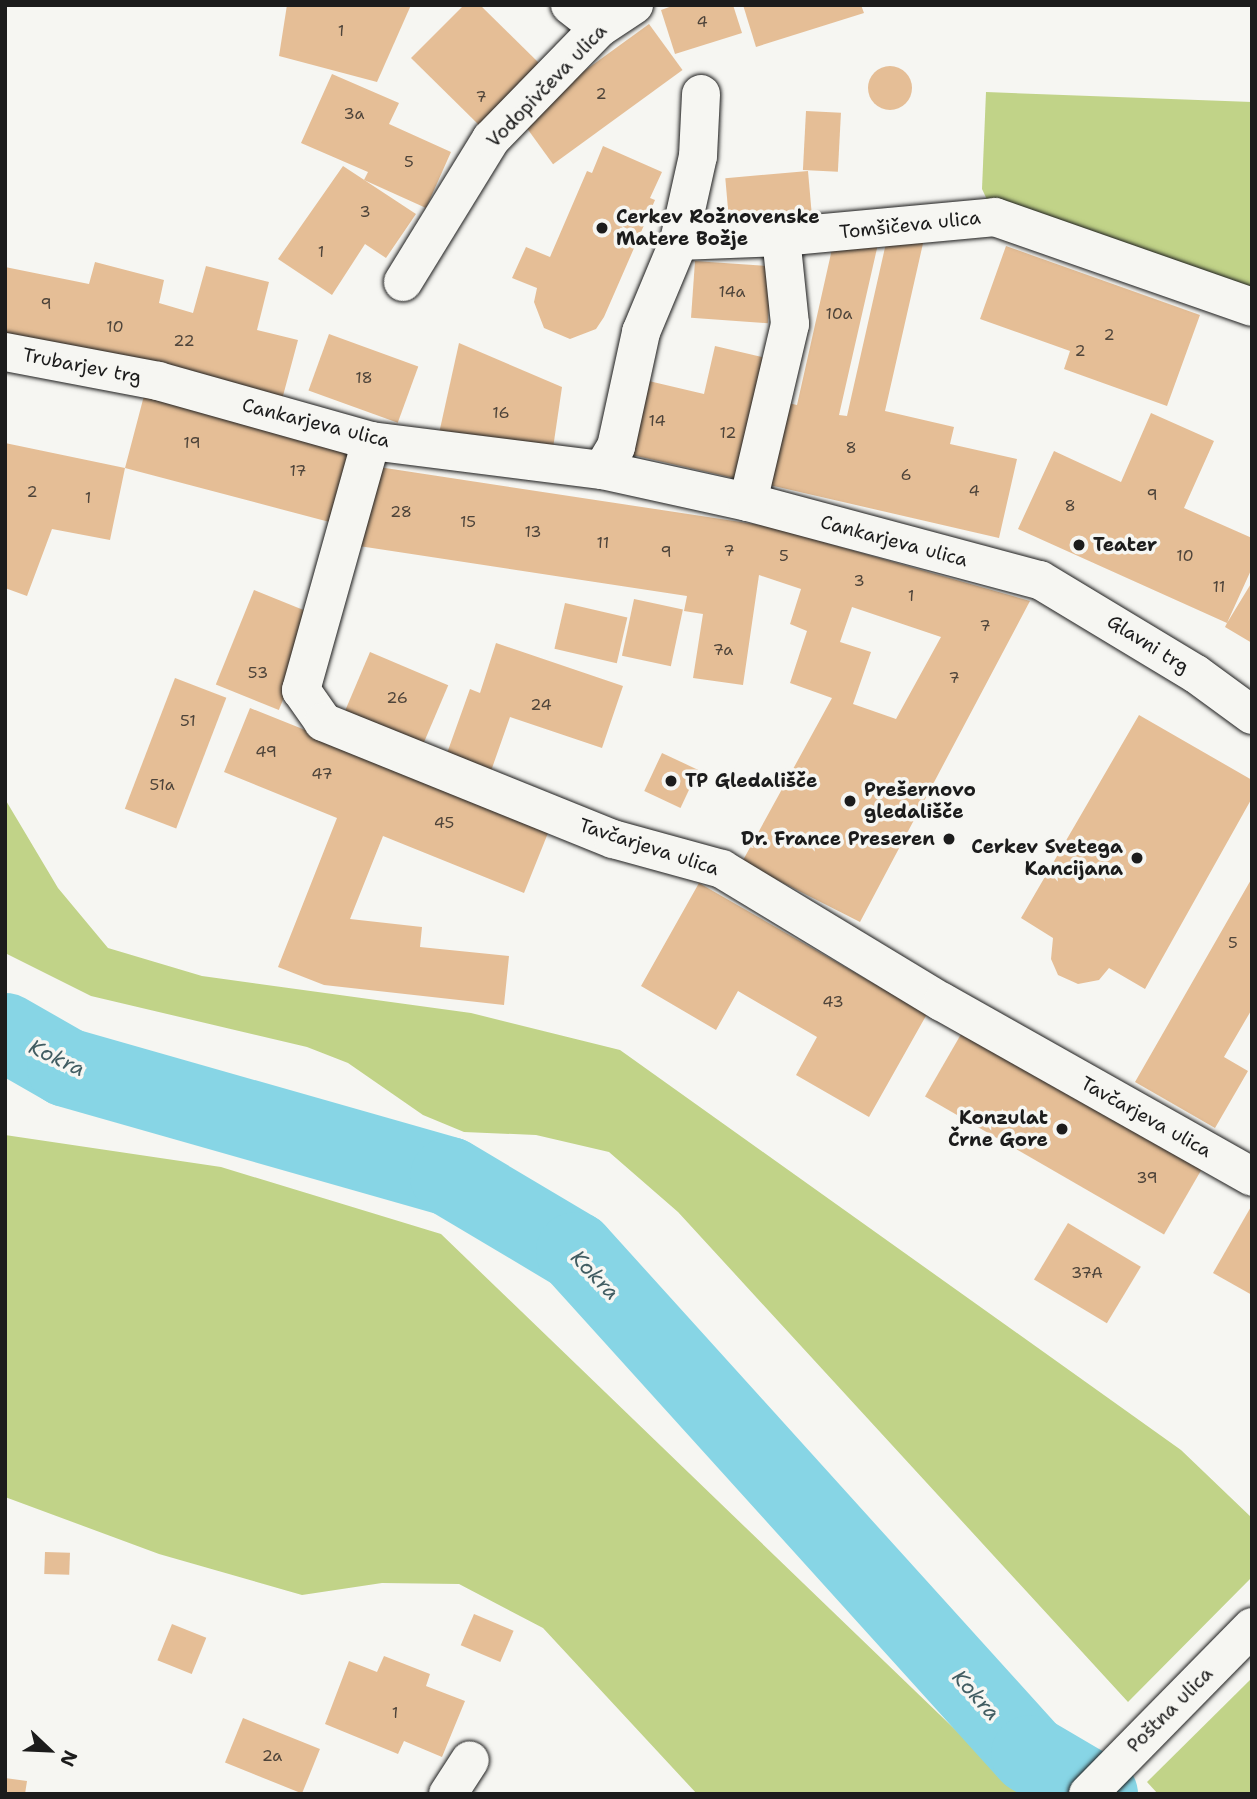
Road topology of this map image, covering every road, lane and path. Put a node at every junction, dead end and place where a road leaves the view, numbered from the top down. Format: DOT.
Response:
graph roads {
  1 [pos="570,5"];
  2 [pos="634,5"];
  3 [pos="600,28"];
  4 [pos="701,94"];
  5 [pos="781,237"];
  6 [pos="679,241"];
  7 [pos="403,282"];
  8 [pos="1252,307"];
  9 [pos="5,352"];
  10 [pos="158,381"];
  11 [pos="372,441"];
  12 [pos="602,470"];
  13 [pos="748,502"];
  14 [pos="1056,588"];
  15 [pos="1252,715"];
  16 [pos="1252,1177"];
  17 [pos="1252,1627"];
  18 [pos="470,1760"];
  19 [pos="448,1794"];
  20 [pos="1088,1794"];
  1 -- 3 [label="street"];
  2 -- 3 [label="street, Vodopivčeva ulica"];
  3 -- 7 [label="street, Vodopivčeva ulica"];
  4 -- 6 [label="street"];
  5 -- 6 [label="street, Tomšičeva ulica"];
  5 -- 8 [label="street, Tomšičeva ulica"];
  5 -- 13 [label="street"];
  6 -- 12 [label="street"];
  9 -- 10 [label="street, Trubarjev trg"];
  10 -- 11 [label="street, Cankarjeva ulica"];
  11 -- 12 [label="street, Cankarjeva ulica"];
  11 -- 16 [label="street, Tavčarjeva ulica"];
  12 -- 13 [label="street, Cankarjeva ulica"];
  13 -- 14 [label="street, Cankarjeva ulica"];
  14 -- 15 [label="street, Glavni trg"];
  17 -- 20 [label="street, Poštna ulica"];
  18 -- 19 [label="street"];
}
